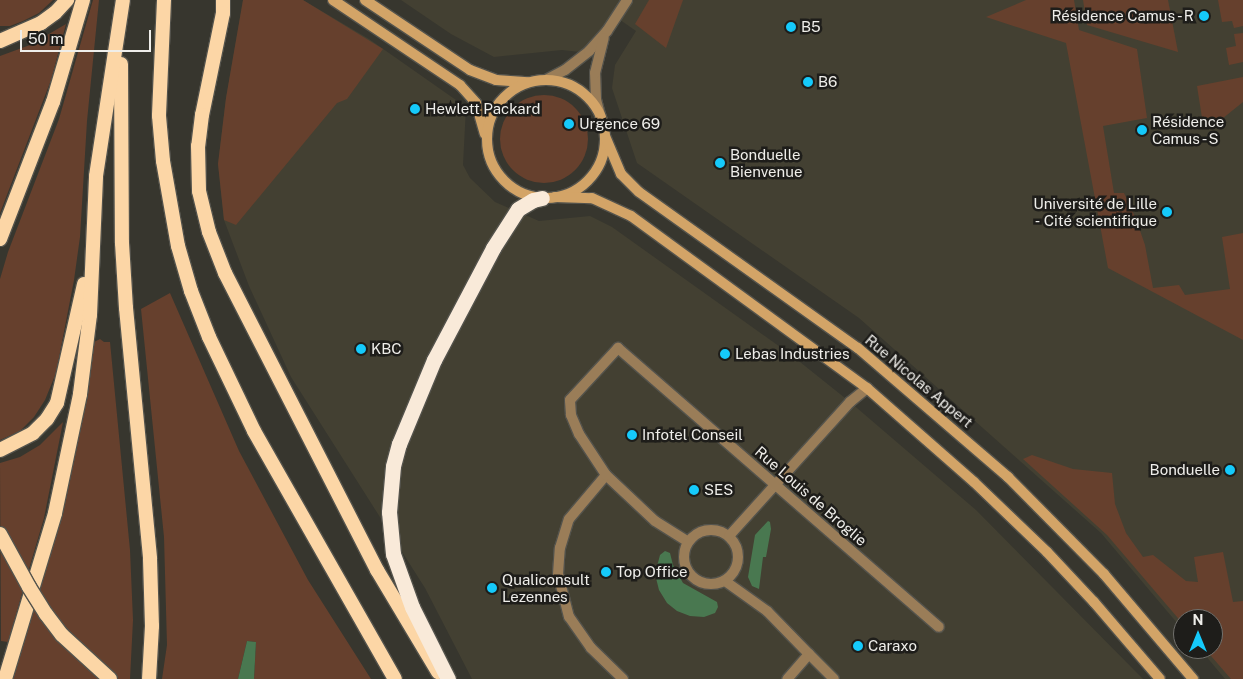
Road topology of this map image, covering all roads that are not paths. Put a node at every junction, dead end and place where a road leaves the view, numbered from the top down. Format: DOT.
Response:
graph roads {
  1 [pos="67,0"];
  2 [pos="84,0"];
  3 [pos="123,0"];
  4 [pos="164,0"];
  5 [pos="223,0"];
  6 [pos="333,0"];
  7 [pos="365,0"];
  8 [pos="627,0"];
  9 [pos="121,21"];
  10 [pos="607,30"];
  11 [pos="2,40"];
  12 [pos="546,80"];
  13 [pos="532,82"];
  14 [pos="602,122"];
  15 [pos="605,136"];
  16 [pos="487,142"];
  17 [pos="549,198"];
  18 [pos="0,239"];
  19 [pos="92,249"];
  20 [pos="867,388"];
  21 [pos="0,450"];
  22 [pos="606,475"];
  23 [pos="776,486"];
  24 [pos="0,534"];
  25 [pos="729,536"];
  26 [pos="688,542"];
  27 [pos="725,581"];
  28 [pos="939,627"];
  29 [pos="809,654"];
  30 [pos="5,679"];
  31 [pos="110,679"];
  32 [pos="150,679"];
  33 [pos="395,679"];
  34 [pos="443,679"];
  35 [pos="448,679"];
  36 [pos="623,679"];
  37 [pos="787,679"];
  38 [pos="834,679"];
  39 [pos="1160,679"];
  40 [pos="1193,679"];
  1 -- 11 [label="highway"];
  2 -- 18 [label="highway"];
  3 -- 9 [label="highway"];
  4 -- 33 [label="highway"];
  5 -- 34 [label="highway"];
  6 -- 16 [label="main road"];
  7 -- 13 [label="main road"];
  8 -- 10 [label="street"];
  9 -- 19 [label="highway"];
  9 -- 32 [label="highway"];
  10 -- 12 [label="street"];
  10 -- 14 [label="street"];
  12 -- 13 [label="main road"];
  12 -- 14 [label="main road"];
  13 -- 16 [label="main road"];
  14 -- 15 [label="main road"];
  15 -- 17 [label="main road"];
  15 -- 40 [label="main road, Rue Nicolas Appert"];
  16 -- 17 [label="main road"];
  17 -- 20 [label="main road"];
  17 -- 35 [label="highway"];
  19 -- 21 [label="highway"];
  19 -- 30 [label="highway"];
  20 -- 23 [label="street"];
  20 -- 39 [label="main road"];
  22 -- 23 [label="street, Rue Louis de Broglie"];
  22 -- 26 [label="street"];
  22 -- 36 [label="street"];
  23 -- 25 [label="street"];
  23 -- 28 [label="street, Rue Louis de Broglie"];
  24 -- 31 [label="highway, bridge"];
  25 -- 26 [label="street"];
  25 -- 27 [label="street"];
  26 -- 27 [label="street"];
  27 -- 29 [label="street"];
  29 -- 37 [label="street"];
  29 -- 38 [label="street"];
}
